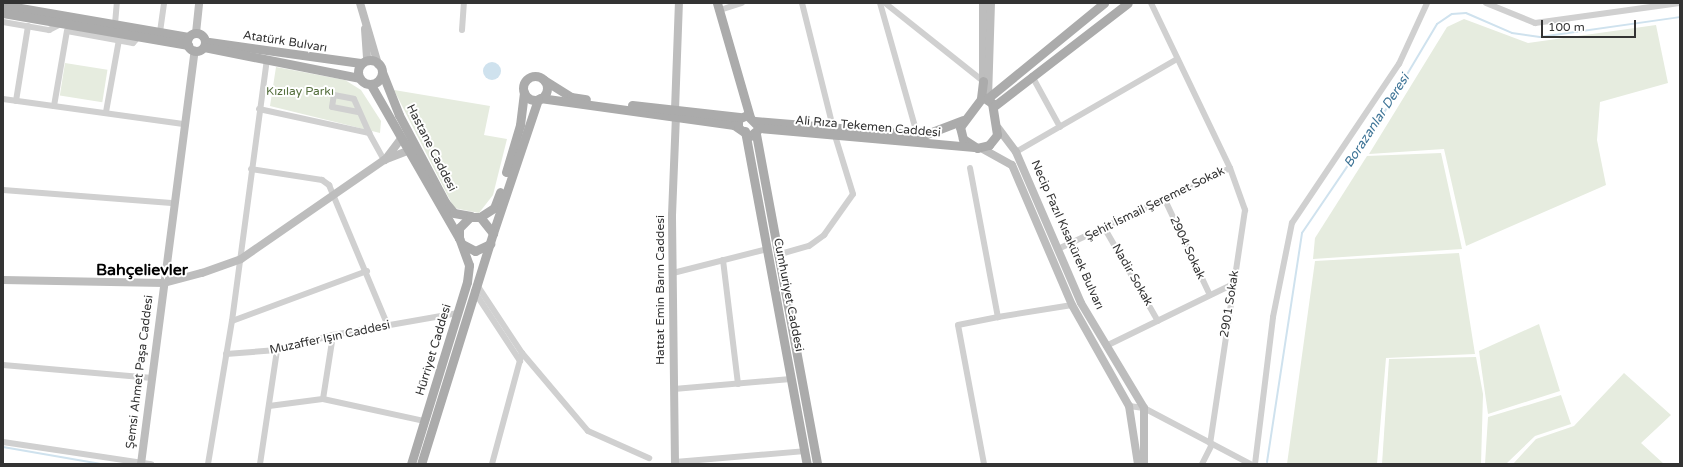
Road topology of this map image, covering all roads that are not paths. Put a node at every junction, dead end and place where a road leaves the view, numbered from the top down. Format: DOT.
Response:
graph roads {
  1 [pos="117,3"];
  2 [pos="164,3"];
  3 [pos="199,3"];
  4 [pos="360,3"];
  5 [pos="464,3"];
  6 [pos="679,3"];
  7 [pos="742,3"];
  8 [pos="802,3"];
  9 [pos="880,3"];
  10 [pos="885,3"];
  11 [pos="983,3"];
  12 [pos="990,3"];
  13 [pos="1104,3"];
  14 [pos="1128,3"];
  15 [pos="1151,3"];
  16 [pos="1427,3"];
  17 [pos="1486,3"];
  18 [pos="1680,3"];
  19 [pos="3,5"];
  20 [pos="26,6"];
  21 [pos="718,6"];
  22 [pos="3,13"];
  23 [pos="3,22"];
  24 [pos="62,23"];
  25 [pos="115,24"];
  26 [pos="28,26"];
  27 [pos="462,30"];
  28 [pos="160,32"];
  29 [pos="138,36"];
  30 [pos="119,40"];
  31 [pos="192,42"];
  32 [pos="205,44"];
  33 [pos="1177,58"];
  34 [pos="267,60"];
  35 [pos="364,62"];
  36 [pos="380,68"];
  37 [pos="1032,76"];
  38 [pos="359,78"];
  39 [pos="544,80"];
  40 [pos="982,81"];
  41 [pos="371,84"];
  42 [pos="524,92"];
  43 [pos="984,98"];
  44 [pos="3,99"];
  45 [pos="539,99"];
  46 [pos="16,101"];
  47 [pos="54,106"];
  48 [pos="993,107"];
  49 [pos="259,109"];
  50 [pos="106,112"];
  51 [pos="358,112"];
  52 [pos="676,113"];
  53 [pos="963,120"];
  54 [pos="738,121"];
  55 [pos="182,124"];
  56 [pos="755,125"];
  57 [pos="1060,127"];
  58 [pos="998,128"];
  59 [pos="745,131"];
  60 [pos="834,132"];
  61 [pos="369,133"];
  62 [pos="917,134"];
  63 [pos="401,139"];
  64 [pos="977,147"];
  65 [pos="407,151"];
  66 [pos="1016,152"];
  67 [pos="384,160"];
  68 [pos="970,168"];
  69 [pos="1230,168"];
  70 [pos="251,169"];
  71 [pos="3,190"];
  72 [pos="333,196"];
  73 [pos="1165,200"];
  74 [pos="172,203"];
  75 [pos="478,217"];
  76 [pos="1106,229"];
  77 [pos="493,233"];
  78 [pos="460,241"];
  79 [pos="490,244"];
  80 [pos="767,249"];
  81 [pos="1058,249"];
  82 [pos="777,255"];
  83 [pos="241,258"];
  84 [pos="723,260"];
  85 [pos="367,271"];
  86 [pos="673,273"];
  87 [pos="3,280"];
  88 [pos="164,283"];
  89 [pos="1233,284"];
  90 [pos="476,288"];
  91 [pos="1210,296"];
  92 [pos="1072,305"];
  93 [pos="458,313"];
  94 [pos="998,317"];
  95 [pos="232,320"];
  96 [pos="1158,321"];
  97 [pos="388,326"];
  98 [pos="334,335"];
  99 [pos="1106,346"];
  100 [pos="277,350"];
  101 [pos="522,353"];
  102 [pos="226,354"];
  103 [pos="520,361"];
  104 [pos="3,365"];
  105 [pos="152,378"];
  106 [pos="791,379"];
  107 [pos="738,384"];
  108 [pos="674,389"];
  109 [pos="323,399"];
  110 [pos="269,406"];
  111 [pos="1129,406"];
  112 [pos="1144,408"];
  113 [pos="424,421"];
  114 [pos="3,442"];
  115 [pos="1211,444"];
  116 [pos="805,451"];
  117 [pos="649,458"];
  118 [pos="141,463"];
  119 [pos="675,463"];
  120 [pos="151,464"];
  121 [pos="208,464"];
  122 [pos="260,464"];
  123 [pos="411,464"];
  124 [pos="421,464"];
  125 [pos="492,464"];
  126 [pos="807,464"];
  127 [pos="817,464"];
  128 [pos="984,464"];
  129 [pos="1138,464"];
  130 [pos="1144,464"];
  131 [pos="1202,464"];
  132 [pos="1250,464"];
  133 [pos="1255,464"];
  1 -- 25 [label="street"];
  2 -- 28 [label="street"];
  3 -- 31 [label="main road, Şemsi Ahmet Paşa Caddesi"];
  4 -- 35 [label="main road, Hastane Caddesi"];
  4 -- 36 [label="main road, Hastane Caddesi"];
  5 -- 27 [label="street"];
  6 -- 52 [label="main road, Hattat Emin Barın Caddesi"];
  7 -- 21 [label="street"];
  8 -- 60 [label="street"];
  9 -- 62 [label="street"];
  10 -- 40 [label="street"];
  11 -- 40 [label="main road"];
  12 -- 43 [label="main road"];
  13 -- 43 [label="main road"];
  14 -- 37 [label="main road"];
  15 -- 33 [label="street, 2901 Sokak"];
  16 -- 133 [label="street"];
  17 -- 18 [label="street"];
  19 -- 20 [label="main road"];
  20 -- 25 [label="main road"];
  21 -- 56 [label="main road, Cumhuriyet Caddesi"];
  22 -- 24 [label="main road"];
  23 -- 26 [label="street"];
  24 -- 26 [label="street"];
  24 -- 29 [label="main road"];
  25 -- 28 [label="main road"];
  26 -- 46 [label="street"];
  28 -- 31 [label="main road"];
  29 -- 30 [label="street"];
  29 -- 31 [label="main road"];
  30 -- 47 [label="street"];
  30 -- 50 [label="street"];
  31 -- 32 [label="main road"];
  31 -- 32 [label="main road"];
  31 -- 55 [label="main road, Şemsi Ahmet Paşa Caddesi"];
  32 -- 34 [label="main road, Atatürk Bulvarı"];
  32 -- 35 [label="main road, Atatürk Bulvarı"];
  33 -- 57 [label="street"];
  33 -- 69 [label="street, 2901 Sokak"];
  34 -- 38 [label="main road, Atatürk Bulvarı"];
  34 -- 49 [label="street"];
  35 -- 36 [label="main road, Atatürk Bulvarı"];
  35 -- 38 [label="main road"];
  36 -- 41 [label="main road"];
  36 -- 75 [label="main road, Hastane Caddesi"];
  37 -- 48 [label="main road"];
  37 -- 57 [label="street"];
  38 -- 41 [label="main road, Atatürk Bulvarı"];
  39 -- 42 [label="main road"];
  39 -- 45 [label="main road"];
  39 -- 52 [label="main road"];
  40 -- 43 [label="main road"];
  41 -- 63 [label="main road, Hastane Caddesi"];
  42 -- 45 [label="main road"];
  42 -- 75 [label="main road"];
  43 -- 48 [label="main road"];
  43 -- 53 [label="main road"];
  44 -- 46 [label="street"];
  45 -- 52 [label="main road"];
  45 -- 77 [label="main road, Hürriyet Caddesi"];
  46 -- 47 [label="street"];
  47 -- 50 [label="street"];
  48 -- 58 [label="main road"];
  49 -- 61 [label="street"];
  49 -- 70 [label="street"];
  50 -- 55 [label="street"];
  51 -- 61 [label="street"];
  52 -- 54 [label="main road"];
  52 -- 86 [label="main road, Hattat Emin Barın Caddesi"];
  53 -- 62 [label="main road, Ali Rıza Tekemen Caddesi"];
  53 -- 64 [label="main road"];
  54 -- 56 [label="main road"];
  54 -- 59 [label="main road"];
  55 -- 74 [label="main road, Şemsi Ahmet Paşa Caddesi"];
  56 -- 59 [label="main road"];
  56 -- 60 [label="main road, Ali Rıza Tekemen Caddesi"];
  56 -- 82 [label="main road, Cumhuriyet Caddesi"];
  57 -- 66 [label="street"];
  58 -- 64 [label="main road"];
  58 -- 66 [label="main road, Necip Fazıl Kısakürek Bulvarı"];
  59 -- 80 [label="main road, Cumhuriyet Caddesi"];
  60 -- 62 [label="main road, Ali Rıza Tekemen Caddesi"];
  60 -- 64 [label="main road, Ali Rıza Tekemen Caddesi"];
  60 -- 82 [label="street"];
  61 -- 67 [label="street"];
  63 -- 65 [label="main road, Hastane Caddesi"];
  63 -- 67 [label="main road"];
  64 -- 92 [label="main road, Necip Fazıl Kısakürek Bulvarı"];
  65 -- 67 [label="main road"];
  65 -- 78 [label="main road, Hastane Caddesi"];
  66 -- 81 [label="main road, Necip Fazıl Kısakürek Bulvarı"];
  67 -- 72 [label="main road"];
  68 -- 94 [label="street"];
  69 -- 73 [label="street, Şehit İsmail Şeremet Sokak"];
  69 -- 89 [label="street, 2901 Sokak"];
  70 -- 72 [label="street"];
  70 -- 83 [label="street"];
  71 -- 74 [label="street"];
  72 -- 83 [label="main road"];
  72 -- 85 [label="street"];
  73 -- 76 [label="street, Şehit İsmail Şeremet Sokak"];
  73 -- 91 [label="street, 2904 Sokak"];
  74 -- 88 [label="main road, Şemsi Ahmet Paşa Caddesi"];
  75 -- 77 [label="main road"];
  75 -- 78 [label="main road"];
  76 -- 81 [label="street, Şehit İsmail Şeremet Sokak"];
  76 -- 96 [label="street, Nadir Sokak"];
  77 -- 79 [label="main road, Hürriyet Caddesi"];
  78 -- 79 [label="main road"];
  78 -- 93 [label="main road, Hürriyet Caddesi"];
  79 -- 90 [label="main road, Hürriyet Caddesi"];
  80 -- 84 [label="street"];
  80 -- 106 [label="main road, Cumhuriyet Caddesi"];
  81 -- 99 [label="main road, Necip Fazıl Kısakürek Bulvarı"];
  82 -- 127 [label="main road, Cumhuriyet Caddesi"];
  83 -- 88 [label="main road"];
  83 -- 95 [label="street"];
  84 -- 86 [label="street"];
  84 -- 107 [label="street"];
  85 -- 95 [label="street"];
  85 -- 97 [label="street"];
  86 -- 108 [label="main road, Hattat Emin Barın Caddesi"];
  87 -- 88 [label="main road"];
  88 -- 105 [label="main road, Şemsi Ahmet Paşa Caddesi"];
  89 -- 91 [label="street"];
  89 -- 115 [label="street, 2901 Sokak"];
  90 -- 101 [label="street"];
  90 -- 103 [label="street"];
  90 -- 124 [label="main road, Hürriyet Caddesi"];
  91 -- 96 [label="street"];
  92 -- 94 [label="street"];
  92 -- 111 [label="main road, Necip Fazıl Kısakürek Bulvarı"];
  93 -- 97 [label="street, Muzaffer Işın Caddesi"];
  93 -- 113 [label="main road, Hürriyet Caddesi"];
  94 -- 128 [label="street"];
  95 -- 102 [label="street"];
  96 -- 99 [label="street"];
  97 -- 98 [label="street, Muzaffer Işın Caddesi"];
  98 -- 100 [label="street, Muzaffer Işın Caddesi"];
  98 -- 109 [label="street"];
  99 -- 112 [label="main road, Necip Fazıl Kısakürek Bulvarı"];
  100 -- 102 [label="street, Muzaffer Işın Caddesi"];
  100 -- 110 [label="street"];
  101 -- 103 [label="street"];
  101 -- 117 [label="street"];
  102 -- 121 [label="street"];
  103 -- 125 [label="street"];
  104 -- 105 [label="street"];
  105 -- 118 [label="main road, Şemsi Ahmet Paşa Caddesi"];
  106 -- 107 [label="street"];
  106 -- 116 [label="main road, Cumhuriyet Caddesi"];
  107 -- 108 [label="street"];
  108 -- 119 [label="main road, Hattat Emin Barın Caddesi"];
  109 -- 110 [label="street"];
  109 -- 113 [label="street"];
  110 -- 122 [label="street"];
  111 -- 112 [label="street"];
  111 -- 129 [label="main road, Necip Fazıl Kısakürek Bulvarı"];
  112 -- 115 [label="street"];
  112 -- 130 [label="main road"];
  113 -- 123 [label="main road, Hürriyet Caddesi"];
  114 -- 118 [label="street"];
  115 -- 131 [label="street, 2901 Sokak"];
  115 -- 132 [label="street"];
  116 -- 119 [label="street"];
  116 -- 126 [label="main road, Cumhuriyet Caddesi"];
  118 -- 120 [label="street"];
}
